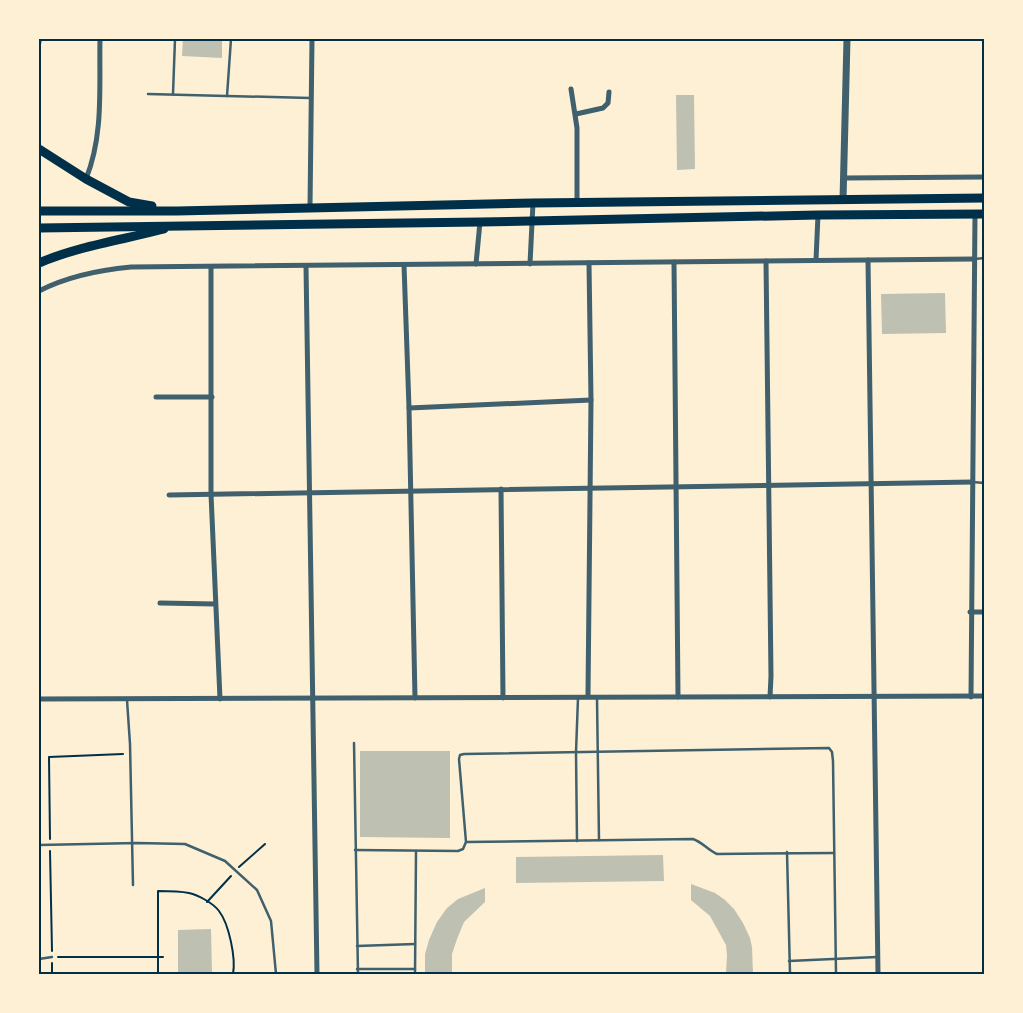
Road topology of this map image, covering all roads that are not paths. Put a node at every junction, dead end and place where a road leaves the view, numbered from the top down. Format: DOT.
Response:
graph roads {
  1 [pos="100,39"];
  2 [pos="175,39"];
  3 [pos="231,39"];
  4 [pos="312,39"];
  5 [pos="847,39"];
  6 [pos="571,90"];
  7 [pos="609,92"];
  8 [pos="148,94"];
  9 [pos="173,94"];
  10 [pos="227,96"];
  11 [pos="310,98"];
  12 [pos="576,114"];
  13 [pos="39,149"];
  14 [pos="984,177"];
  15 [pos="844,178"];
  16 [pos="86,179"];
  17 [pos="984,198"];
  18 [pos="844,200"];
  19 [pos="533,202"];
  20 [pos="576,202"];
  21 [pos="310,208"];
  22 [pos="39,210"];
  23 [pos="177,211"];
  24 [pos="980,214"];
  25 [pos="818,215"];
  26 [pos="534,220"];
  27 [pos="480,222"];
  28 [pos="178,225"];
  29 [pos="39,228"];
  30 [pos="974,258"];
  31 [pos="984,258"];
  32 [pos="816,260"];
  33 [pos="868,260"];
  34 [pos="766,261"];
  35 [pos="39,262"];
  36 [pos="674,262"];
  37 [pos="589,263"];
  38 [pos="476,264"];
  39 [pos="530,264"];
  40 [pos="404,265"];
  41 [pos="306,266"];
  42 [pos="211,267"];
  43 [pos="39,291"];
  44 [pos="156,397"];
  45 [pos="212,397"];
  46 [pos="591,400"];
  47 [pos="409,408"];
  48 [pos="973,482"];
  49 [pos="871,483"];
  50 [pos="984,483"];
  51 [pos="768,485"];
  52 [pos="677,486"];
  53 [pos="590,488"];
  54 [pos="501,489"];
  55 [pos="410,491"];
  56 [pos="309,492"];
  57 [pos="212,494"];
  58 [pos="168,495"];
  59 [pos="160,603"];
  60 [pos="215,604"];
  61 [pos="970,612"];
  62 [pos="984,612"];
  63 [pos="588,695"];
  64 [pos="971,696"];
  65 [pos="984,696"];
  66 [pos="678,697"];
  67 [pos="770,697"];
  68 [pos="874,697"];
  69 [pos="415,698"];
  70 [pos="503,698"];
  71 [pos="578,698"];
  72 [pos="597,698"];
  73 [pos="127,699"];
  74 [pos="220,699"];
  75 [pos="313,699"];
  76 [pos="39,700"];
  77 [pos="354,743"];
  78 [pos="576,752"];
  79 [pos="597,752"];
  80 [pos="599,840"];
  81 [pos="577,841"];
  82 [pos="466,842"];
  83 [pos="131,843"];
  84 [pos="39,845"];
  85 [pos="355,850"];
  86 [pos="416,852"];
  87 [pos="787,852"];
  88 [pos="834,853"];
  89 [pos="133,886"];
  90 [pos="415,944"];
  91 [pos="357,946"];
  92 [pos="877,957"];
  93 [pos="52,958"];
  94 [pos="39,959"];
  95 [pos="835,959"];
  96 [pos="789,961"];
  97 [pos="358,969"];
  98 [pos="415,969"];
  99 [pos="276,974"];
  100 [pos="317,974"];
  101 [pos="358,974"];
  102 [pos="415,974"];
  103 [pos="790,974"];
  104 [pos="836,974"];
  105 [pos="878,974"];
  1 -- 16 [label="street"];
  2 -- 9 [label="lane"];
  3 -- 10 [label="lane"];
  4 -- 11 [label="street"];
  5 -- 15 [label="street"];
  6 -- 12 [label="street"];
  7 -- 12 [label="street"];
  8 -- 9 [label="lane"];
  9 -- 10 [label="lane"];
  10 -- 11 [label="lane"];
  11 -- 21 [label="street"];
  12 -- 20 [label="street"];
  13 -- 16 [label="highway"];
  14 -- 15 [label="street"];
  15 -- 18 [label="street"];
  16 -- 23 [label="highway"];
  17 -- 18 [label="highway"];
  18 -- 20 [label="highway"];
  19 -- 20 [label="highway"];
  19 -- 21 [label="highway"];
  19 -- 26 [label="street"];
  21 -- 23 [label="highway"];
  22 -- 23 [label="highway"];
  24 -- 25 [label="highway"];
  24 -- 30 [label="street"];
  25 -- 26 [label="highway"];
  25 -- 32 [label="street"];
  26 -- 27 [label="highway"];
  26 -- 39 [label="street"];
  27 -- 28 [label="highway"];
  27 -- 38 [label="street"];
  28 -- 29 [label="highway"];
  28 -- 35 [label="highway"];
  30 -- 31 [label="lane"];
  30 -- 33 [label="street"];
  30 -- 48 [label="street"];
  32 -- 33 [label="street"];
  32 -- 34 [label="street"];
  33 -- 49 [label="street"];
  34 -- 36 [label="street"];
  34 -- 51 [label="street"];
  36 -- 37 [label="street"];
  36 -- 52 [label="street"];
  37 -- 39 [label="street"];
  37 -- 46 [label="street"];
  38 -- 39 [label="street"];
  38 -- 40 [label="street"];
  40 -- 41 [label="street"];
  40 -- 47 [label="street"];
  41 -- 42 [label="street"];
  41 -- 56 [label="street"];
  42 -- 43 [label="street"];
  42 -- 45 [label="street"];
  44 -- 45 [label="street"];
  45 -- 57 [label="street"];
  46 -- 47 [label="street"];
  46 -- 53 [label="street"];
  47 -- 55 [label="street"];
  48 -- 49 [label="street"];
  48 -- 50 [label="lane"];
  48 -- 61 [label="street"];
  49 -- 51 [label="street"];
  49 -- 68 [label="street"];
  51 -- 52 [label="street"];
  51 -- 67 [label="street"];
  52 -- 53 [label="street"];
  52 -- 66 [label="street"];
  53 -- 54 [label="street"];
  53 -- 63 [label="street"];
  54 -- 55 [label="street"];
  54 -- 70 [label="street"];
  55 -- 56 [label="street"];
  55 -- 69 [label="street"];
  56 -- 57 [label="street"];
  56 -- 75 [label="street"];
  57 -- 58 [label="street"];
  57 -- 60 [label="street"];
  59 -- 60 [label="street"];
  60 -- 74 [label="street"];
  61 -- 62 [label="street"];
  61 -- 64 [label="street"];
  63 -- 71 [label="street"];
  63 -- 72 [label="street"];
  64 -- 65 [label="street"];
  64 -- 68 [label="street"];
  66 -- 67 [label="street"];
  66 -- 72 [label="street"];
  67 -- 68 [label="street"];
  68 -- 92 [label="street"];
  69 -- 70 [label="street"];
  69 -- 75 [label="street"];
  70 -- 71 [label="street"];
  71 -- 72 [label="street"];
  71 -- 78 [label="lane"];
  72 -- 79 [label="lane"];
  73 -- 74 [label="street"];
  73 -- 76 [label="street"];
  73 -- 83 [label="lane"];
  74 -- 75 [label="street"];
  75 -- 100 [label="street"];
  77 -- 85 [label="lane"];
  78 -- 79 [label="lane"];
  78 -- 81 [label="lane"];
  78 -- 82 [label="lane"];
  79 -- 80 [label="lane"];
  79 -- 88 [label="lane"];
  80 -- 81 [label="lane"];
  80 -- 87 [label="lane"];
  81 -- 82 [label="lane"];
  82 -- 86 [label="lane"];
  83 -- 84 [label="lane"];
  83 -- 89 [label="lane"];
  83 -- 99 [label="lane"];
  85 -- 86 [label="lane"];
  85 -- 91 [label="lane"];
  86 -- 90 [label="lane"];
  87 -- 88 [label="lane"];
  87 -- 96 [label="lane"];
  88 -- 95 [label="lane"];
  90 -- 91 [label="lane"];
  90 -- 98 [label="lane"];
  91 -- 97 [label="lane"];
  92 -- 95 [label="lane"];
  92 -- 105 [label="street"];
  93 -- 94 [label="lane"];
  95 -- 96 [label="lane"];
  95 -- 104 [label="lane"];
  96 -- 103 [label="lane"];
  97 -- 98 [label="lane"];
  97 -- 101 [label="lane"];
  98 -- 102 [label="lane"];
}
